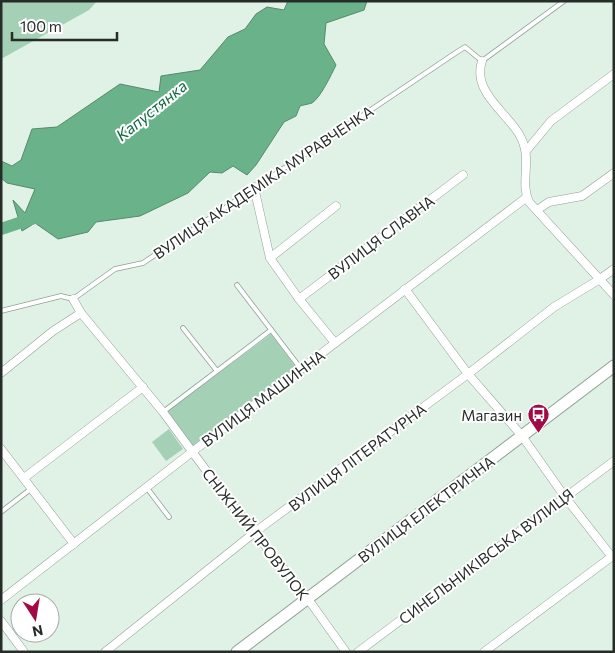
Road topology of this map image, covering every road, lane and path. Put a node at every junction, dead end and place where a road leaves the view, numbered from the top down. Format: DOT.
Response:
graph roads {
  1 [pos="564,1"];
  2 [pos="482,61"];
  3 [pos="614,74"];
  4 [pos="527,150"];
  5 [pos="614,173"];
  6 [pos="464,175"];
  7 [pos="254,187"];
  8 [pos="527,197"];
  9 [pos="336,206"];
  10 [pos="537,210"];
  11 [pos="270,258"];
  12 [pos="614,269"];
  13 [pos="600,279"];
  14 [pos="237,285"];
  15 [pos="405,289"];
  16 [pos="614,294"];
  17 [pos="299,298"];
  18 [pos="72,299"];
  19 [pos="1,311"];
  20 [pos="81,313"];
  21 [pos="183,328"];
  22 [pos="271,330"];
  23 [pos="335,343"];
  24 [pos="614,366"];
  25 [pos="301,369"];
  26 [pos="217,371"];
  27 [pos="1,373"];
  28 [pos="468,374"];
  29 [pos="143,387"];
  30 [pos="163,412"];
  31 [pos="522,436"];
  32 [pos="1,449"];
  33 [pos="192,452"];
  34 [pos="614,461"];
  35 [pos="24,478"];
  36 [pos="32,488"];
  37 [pos="147,488"];
  38 [pos="565,497"];
  39 [pos="1,512"];
  40 [pos="169,517"];
  41 [pos="255,532"];
  42 [pos="74,544"];
  43 [pos="613,556"];
  44 [pos="308,599"];
  45 [pos="1,600"];
  46 [pos="1,621"];
  47 [pos="24,652"];
  48 [pos="105,652"];
  49 [pos="238,652"];
  50 [pos="346,652"];
  51 [pos="358,652"];
  52 [pos="484,652"];
  1 -- 2 [label="lane"];
  2 -- 4 [label="street"];
  2 -- 7 [label="lane, ВУЛИЦЯ АКАДЕМІКА МУРАВЧЕНКА"];
  3 -- 4 [label="street"];
  4 -- 8 [label="street"];
  5 -- 10 [label="street"];
  6 -- 17 [label="street, ВУЛИЦЯ СЛАВНА"];
  7 -- 11 [label="street"];
  7 -- 18 [label="lane, ВУЛИЦЯ АКАДЕМІКА МУРАВЧЕНКА"];
  8 -- 10 [label="street"];
  8 -- 15 [label="street, ВУЛИЦЯ МАШИННА"];
  9 -- 11 [label="street"];
  10 -- 13 [label="street"];
  11 -- 17 [label="street"];
  12 -- 13 [label="street, ВУЛИЦЯ ЛІТЕРАТУРНА"];
  13 -- 16 [label="street"];
  13 -- 28 [label="street, ВУЛИЦЯ ЛІТЕРАТУРНА"];
  14 -- 22 [label="lane"];
  15 -- 23 [label="street, ВУЛИЦЯ МАШИННА"];
  15 -- 28 [label="street"];
  17 -- 23 [label="street"];
  18 -- 19 [label="lane"];
  18 -- 20 [label="street, СНІЖНИЙ ПРОВУЛОК"];
  20 -- 27 [label="street"];
  20 -- 29 [label="street, СНІЖНИЙ ПРОВУЛОК"];
  21 -- 26 [label="lane"];
  22 -- 25 [label="lane"];
  22 -- 26 [label="lane"];
  23 -- 25 [label="street, ВУЛИЦЯ МАШИННА"];
  24 -- 31 [label="street, ВУЛИЦЯ ЕЛЕКТРИЧНА"];
  25 -- 33 [label="street, ВУЛИЦЯ МАШИННА"];
  26 -- 30 [label="lane"];
  28 -- 31 [label="street"];
  28 -- 41 [label="street, ВУЛИЦЯ ЛІТЕРАТУРНА"];
  29 -- 30 [label="street, СНІЖНИЙ ПРОВУЛОК"];
  29 -- 35 [label="street"];
  30 -- 33 [label="street, СНІЖНИЙ ПРОВУЛОК"];
  31 -- 38 [label="street"];
  31 -- 44 [label="street, ВУЛИЦЯ ЕЛЕКТРИЧНА"];
  32 -- 35 [label="street"];
  33 -- 37 [label="street, ВУЛИЦЯ МАШИННА"];
  33 -- 41 [label="street, СНІЖНИЙ ПРОВУЛОК"];
  34 -- 38 [label="street, СИНЕЛЬНИКІВСЬКА ВУЛИЦЯ"];
  35 -- 36 [label="street"];
  36 -- 39 [label="lane"];
  36 -- 42 [label="street"];
  37 -- 40 [label="lane"];
  37 -- 42 [label="street, ВУЛИЦЯ МАШИННА"];
  38 -- 43 [label="street"];
  38 -- 51 [label="street, СИНЕЛЬНИКІВСЬКА ВУЛИЦЯ"];
  41 -- 44 [label="street, СНІЖНИЙ ПРОВУЛОК"];
  41 -- 48 [label="street, ВУЛИЦЯ ЛІТЕРАТУРНА"];
  42 -- 45 [label="street, ВУЛИЦЯ МАШИННА"];
  43 -- 52 [label="street"];
  44 -- 49 [label="street, ВУЛИЦЯ ЕЛЕКТРИЧНА"];
  44 -- 50 [label="street, СНІЖНИЙ ПРОВУЛОК"];
  46 -- 47 [label="street"];
}
